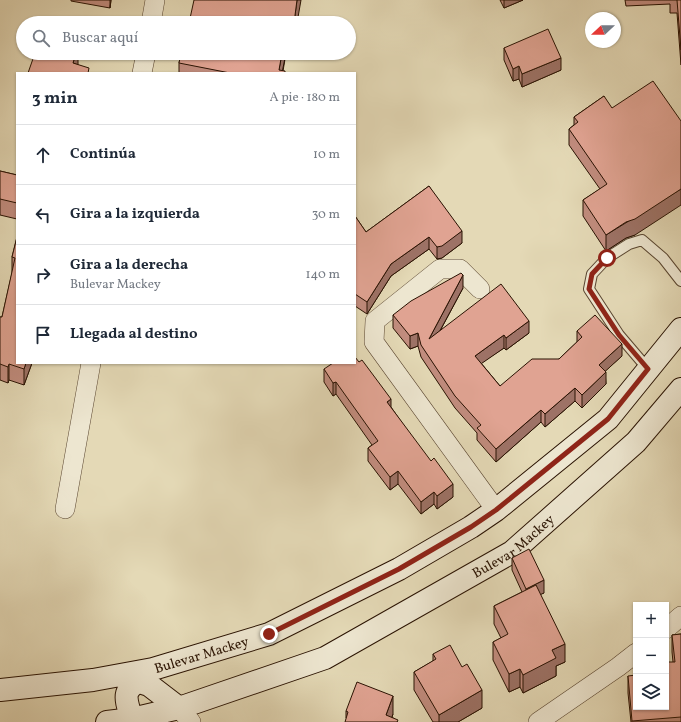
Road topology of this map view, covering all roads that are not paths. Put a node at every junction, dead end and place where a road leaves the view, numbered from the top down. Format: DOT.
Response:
graph roads {
  1 [pos="155,0"];
  2 [pos="152,16"];
  3 [pos="145,60"];
  4 [pos="142,72"];
  5 [pos="681,281"];
  6 [pos="480,289"];
  7 [pos="681,329"];
  8 [pos="91,364"];
  9 [pos="648,369"];
  10 [pos="681,389"];
  11 [pos="65,509"];
  12 [pos="496,510"];
  13 [pos="681,616"];
  14 [pos="669,626"];
  15 [pos="633,655"];
  16 [pos="136,675"];
  17 [pos="0,690"];
  18 [pos="185,715"];
  19 [pos="133,720"];
  20 [pos="107,722"];
  21 [pos="538,722"];
  1 -- 2 [label="street"];
  3 -- 4 [label="street"];
  5 -- 9 [label="lane"];
  6 -- 12 [label="street"];
  7 -- 9 [label="main road, Bulevar Mackey"];
  8 -- 11 [label="street"];
  9 -- 12 [label="main road, Bulevar Mackey"];
  10 -- 18 [label="main road, Bulevar Mackey"];
  12 -- 16 [label="main road, Bulevar Mackey"];
  13 -- 14 [label="street"];
  15 -- 21 [label="street"];
  16 -- 17 [label="main road, Bulevar Mackey"];
  16 -- 18 [label="main road"];
  16 -- 19 [label="main road"];
  18 -- 19 [label="main road, Bulevar Mackey"];
  19 -- 20 [label="main road, Bulevar Mackey"];
}
